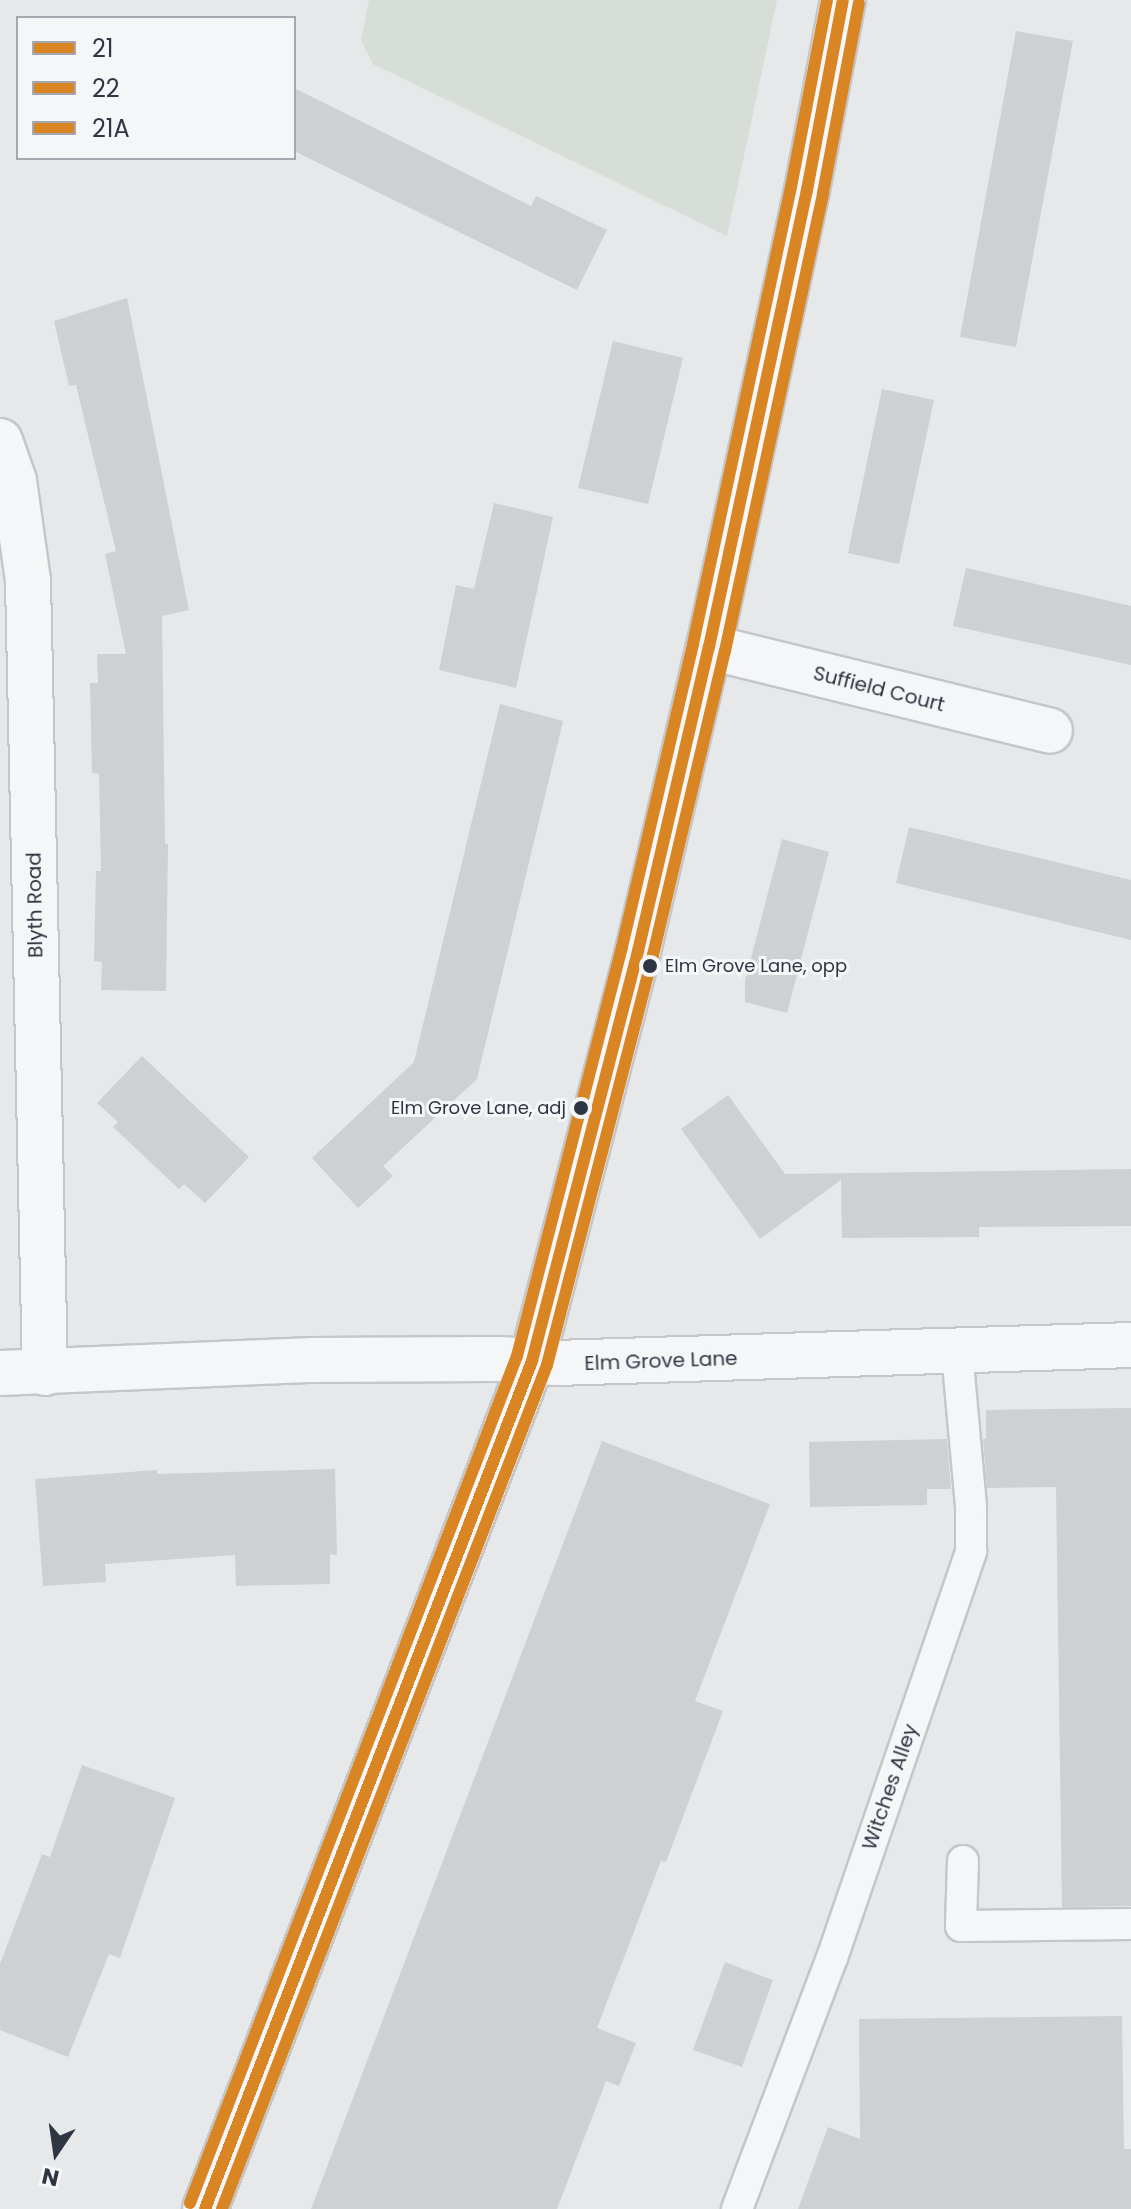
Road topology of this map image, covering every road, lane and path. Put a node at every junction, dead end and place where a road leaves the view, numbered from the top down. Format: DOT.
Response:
graph roads {
  1 [pos="843,0"];
  2 [pos="0,441"];
  3 [pos="709,647"];
  4 [pos="1050,731"];
  5 [pos="1131,1345"];
  6 [pos="957,1353"];
  7 [pos="532,1361"];
  8 [pos="0,1373"];
  9 [pos="45,1373"];
  10 [pos="963,1861"];
  11 [pos="1131,1924"];
  12 [pos="205,2209"];
  13 [pos="737,2209"];
  1 -- 3 [label="street"];
  2 -- 9 [label="street, Blyth Road"];
  3 -- 4 [label="street, Suffield Court"];
  3 -- 7 [label="street"];
  5 -- 6 [label="street, Elm Grove Lane"];
  6 -- 7 [label="street, Elm Grove Lane"];
  6 -- 13 [label="lane, Witches Alley"];
  7 -- 9 [label="street, Elm Grove Lane"];
  7 -- 12 [label="street"];
  8 -- 9 [label="street, Elm Grove Lane"];
  10 -- 11 [label="lane"];
}
